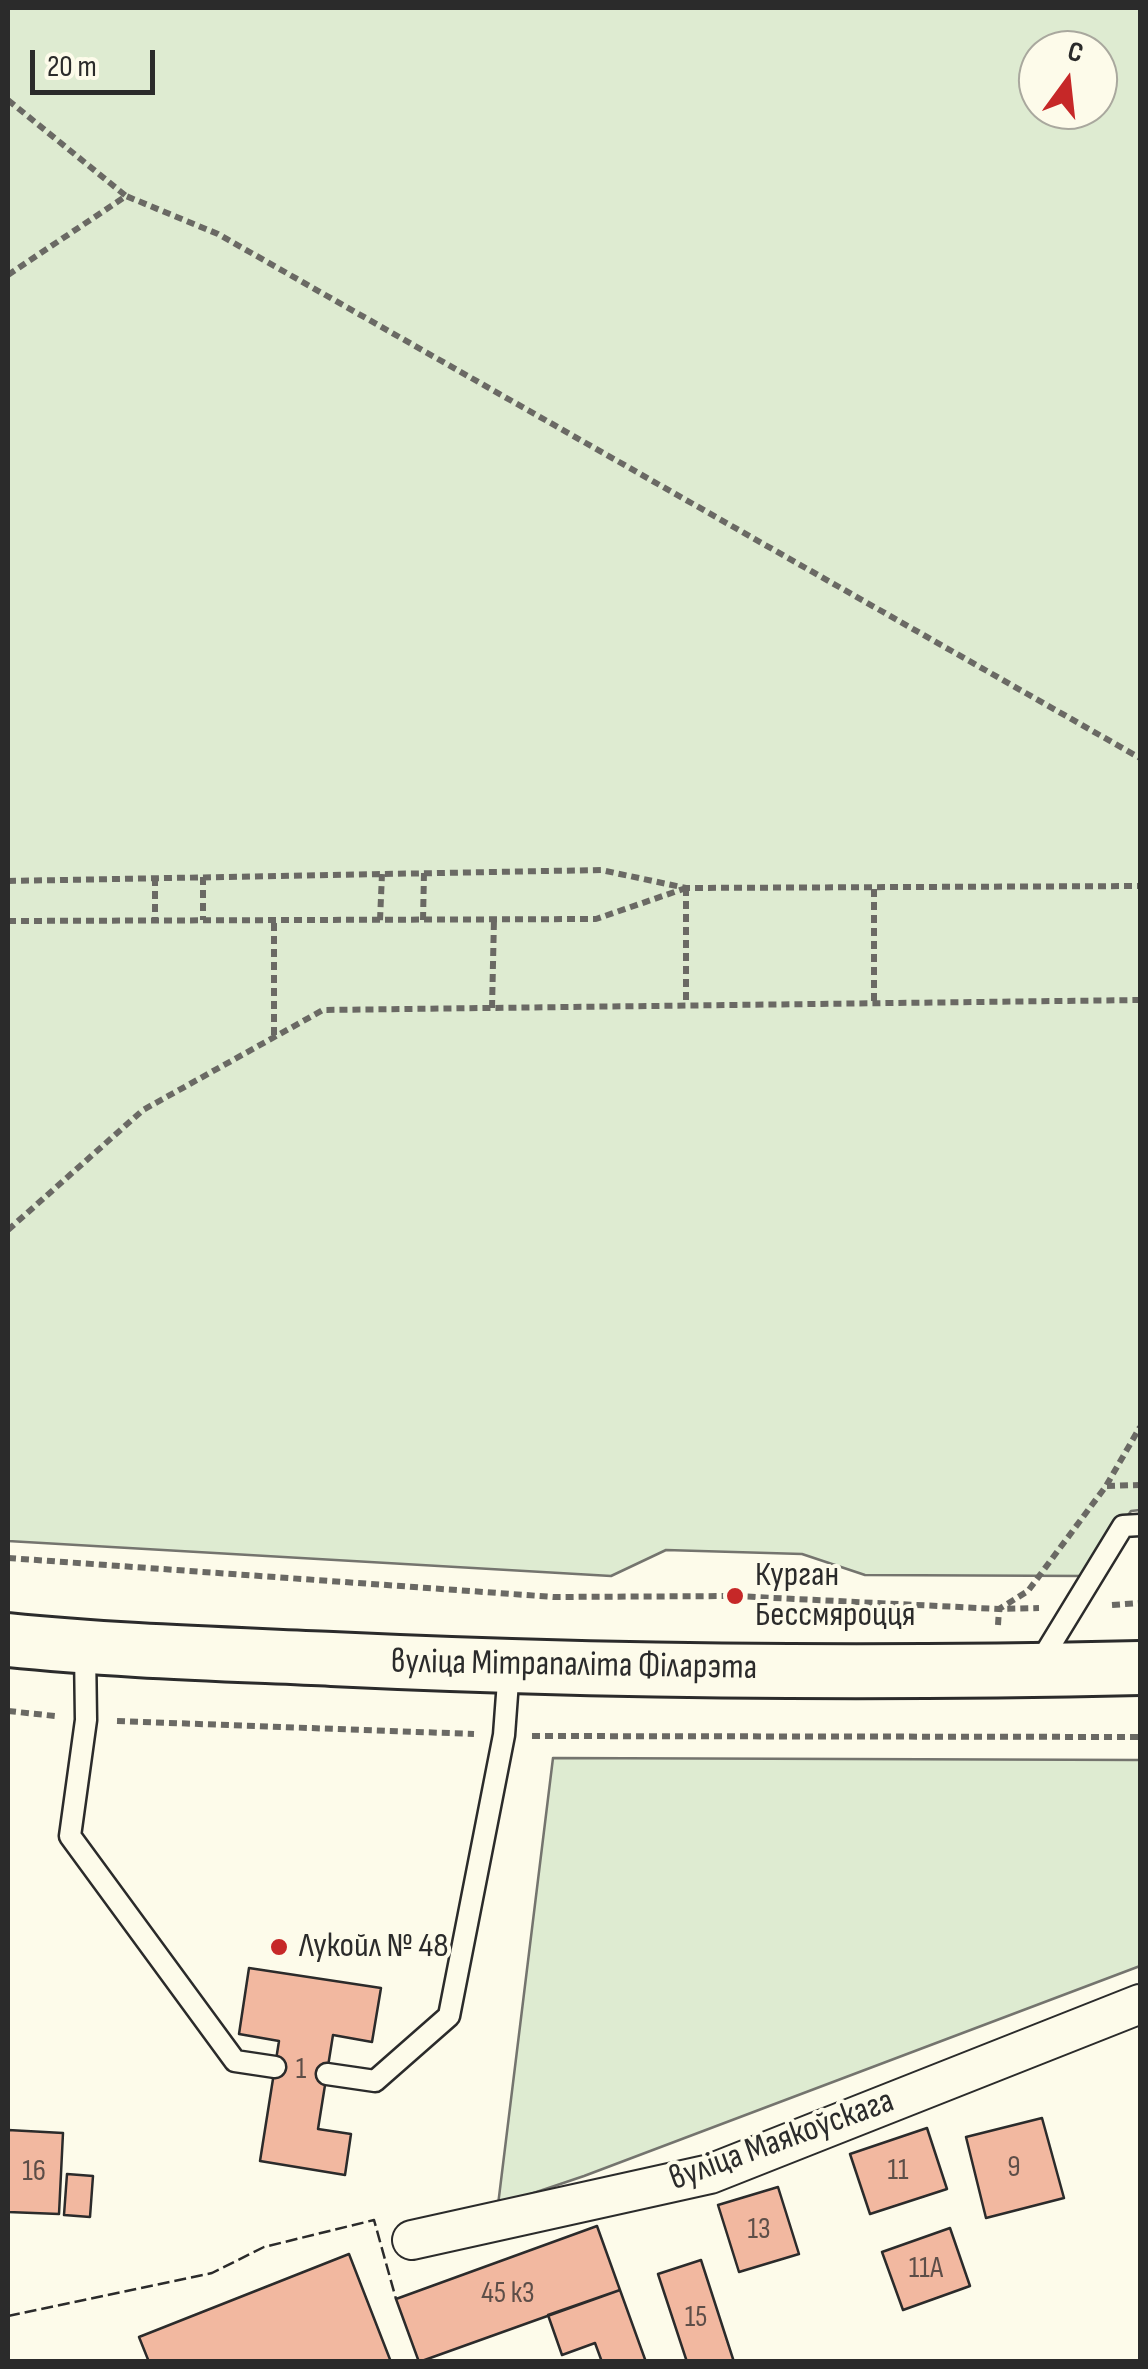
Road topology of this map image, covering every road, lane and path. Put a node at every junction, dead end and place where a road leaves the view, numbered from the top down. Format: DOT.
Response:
graph roads {
  1 [pos="8,100"];
  2 [pos="126,196"];
  3 [pos="8,274"];
  4 [pos="1140,758"];
  5 [pos="382,874"];
  6 [pos="424,874"];
  7 [pos="154,878"];
  8 [pos="203,878"];
  9 [pos="8,881"];
  10 [pos="1140,886"];
  11 [pos="686,888"];
  12 [pos="874,888"];
  13 [pos="494,919"];
  14 [pos="155,920"];
  15 [pos="204,920"];
  16 [pos="274,920"];
  17 [pos="380,920"];
  18 [pos="423,920"];
  19 [pos="8,922"];
  20 [pos="1140,1000"];
  21 [pos="686,1004"];
  22 [pos="874,1004"];
  23 [pos="492,1008"];
  24 [pos="274,1036"];
  25 [pos="8,1230"];
  26 [pos="1140,1427"];
  27 [pos="1140,1485"];
  28 [pos="1106,1486"];
  29 [pos="1140,1525"];
  30 [pos="8,1558"];
  31 [pos="1140,1603"];
  32 [pos="1071,1607"];
  33 [pos="999,1609"];
  34 [pos="8,1640"];
  35 [pos="86,1648"];
  36 [pos="509,1668"];
  37 [pos="1140,1668"];
  38 [pos="1015,1672"];
  39 [pos="8,1711"];
  40 [pos="86,1720"];
  41 [pos="504,1735"];
  42 [pos="1140,1737"];
  43 [pos="998,1738"];
  44 [pos="1140,2004"];
  45 [pos="275,2066"];
  46 [pos="327,2074"];
  47 [pos="412,2240"];
  1 -- 2 [label="path"];
  2 -- 3 [label="path"];
  2 -- 4 [label="path"];
  5 -- 6 [label="path"];
  5 -- 8 [label="path"];
  5 -- 17 [label="path"];
  6 -- 11 [label="path"];
  6 -- 18 [label="path"];
  7 -- 8 [label="path"];
  7 -- 9 [label="path"];
  7 -- 14 [label="path"];
  8 -- 15 [label="path"];
  10 -- 12 [label="path"];
  11 -- 12 [label="path"];
  11 -- 13 [label="path"];
  11 -- 21 [label="path"];
  12 -- 22 [label="path"];
  13 -- 18 [label="path"];
  13 -- 23 [label="path"];
  14 -- 15 [label="path"];
  14 -- 19 [label="path"];
  15 -- 16 [label="path"];
  16 -- 17 [label="path"];
  16 -- 24 [label="path"];
  17 -- 18 [label="path"];
  20 -- 22 [label="path"];
  21 -- 22 [label="path"];
  21 -- 23 [label="path"];
  23 -- 24 [label="path"];
  24 -- 25 [label="path"];
  26 -- 28 [label="path"];
  27 -- 28 [label="path"];
  28 -- 33 [label="path"];
  29 -- 32 [label="lane"];
  30 -- 33 [label="path"];
  31 -- 32 [label="path"];
  32 -- 33 [label="path"];
  32 -- 38 [label="lane"];
  33 -- 38 [label="path"];
  34 -- 35 [label="main road, вуліца Мітрапаліта Філарэта"];
  35 -- 36 [label="main road, вуліца Мітрапаліта Філарэта"];
  35 -- 40 [label="lane"];
  36 -- 38 [label="main road, вуліца Мітрапаліта Філарэта"];
  36 -- 41 [label="lane"];
  37 -- 38 [label="main road, вуліца Мітрапаліта Філарэта"];
  38 -- 43 [label="path"];
  39 -- 40 [label="path"];
  40 -- 41 [label="path"];
  40 -- 45 [label="lane"];
  41 -- 43 [label="path"];
  41 -- 46 [label="lane"];
  42 -- 43 [label="path"];
  44 -- 47 [label="street, вуліца Маякоўскага"];
}
